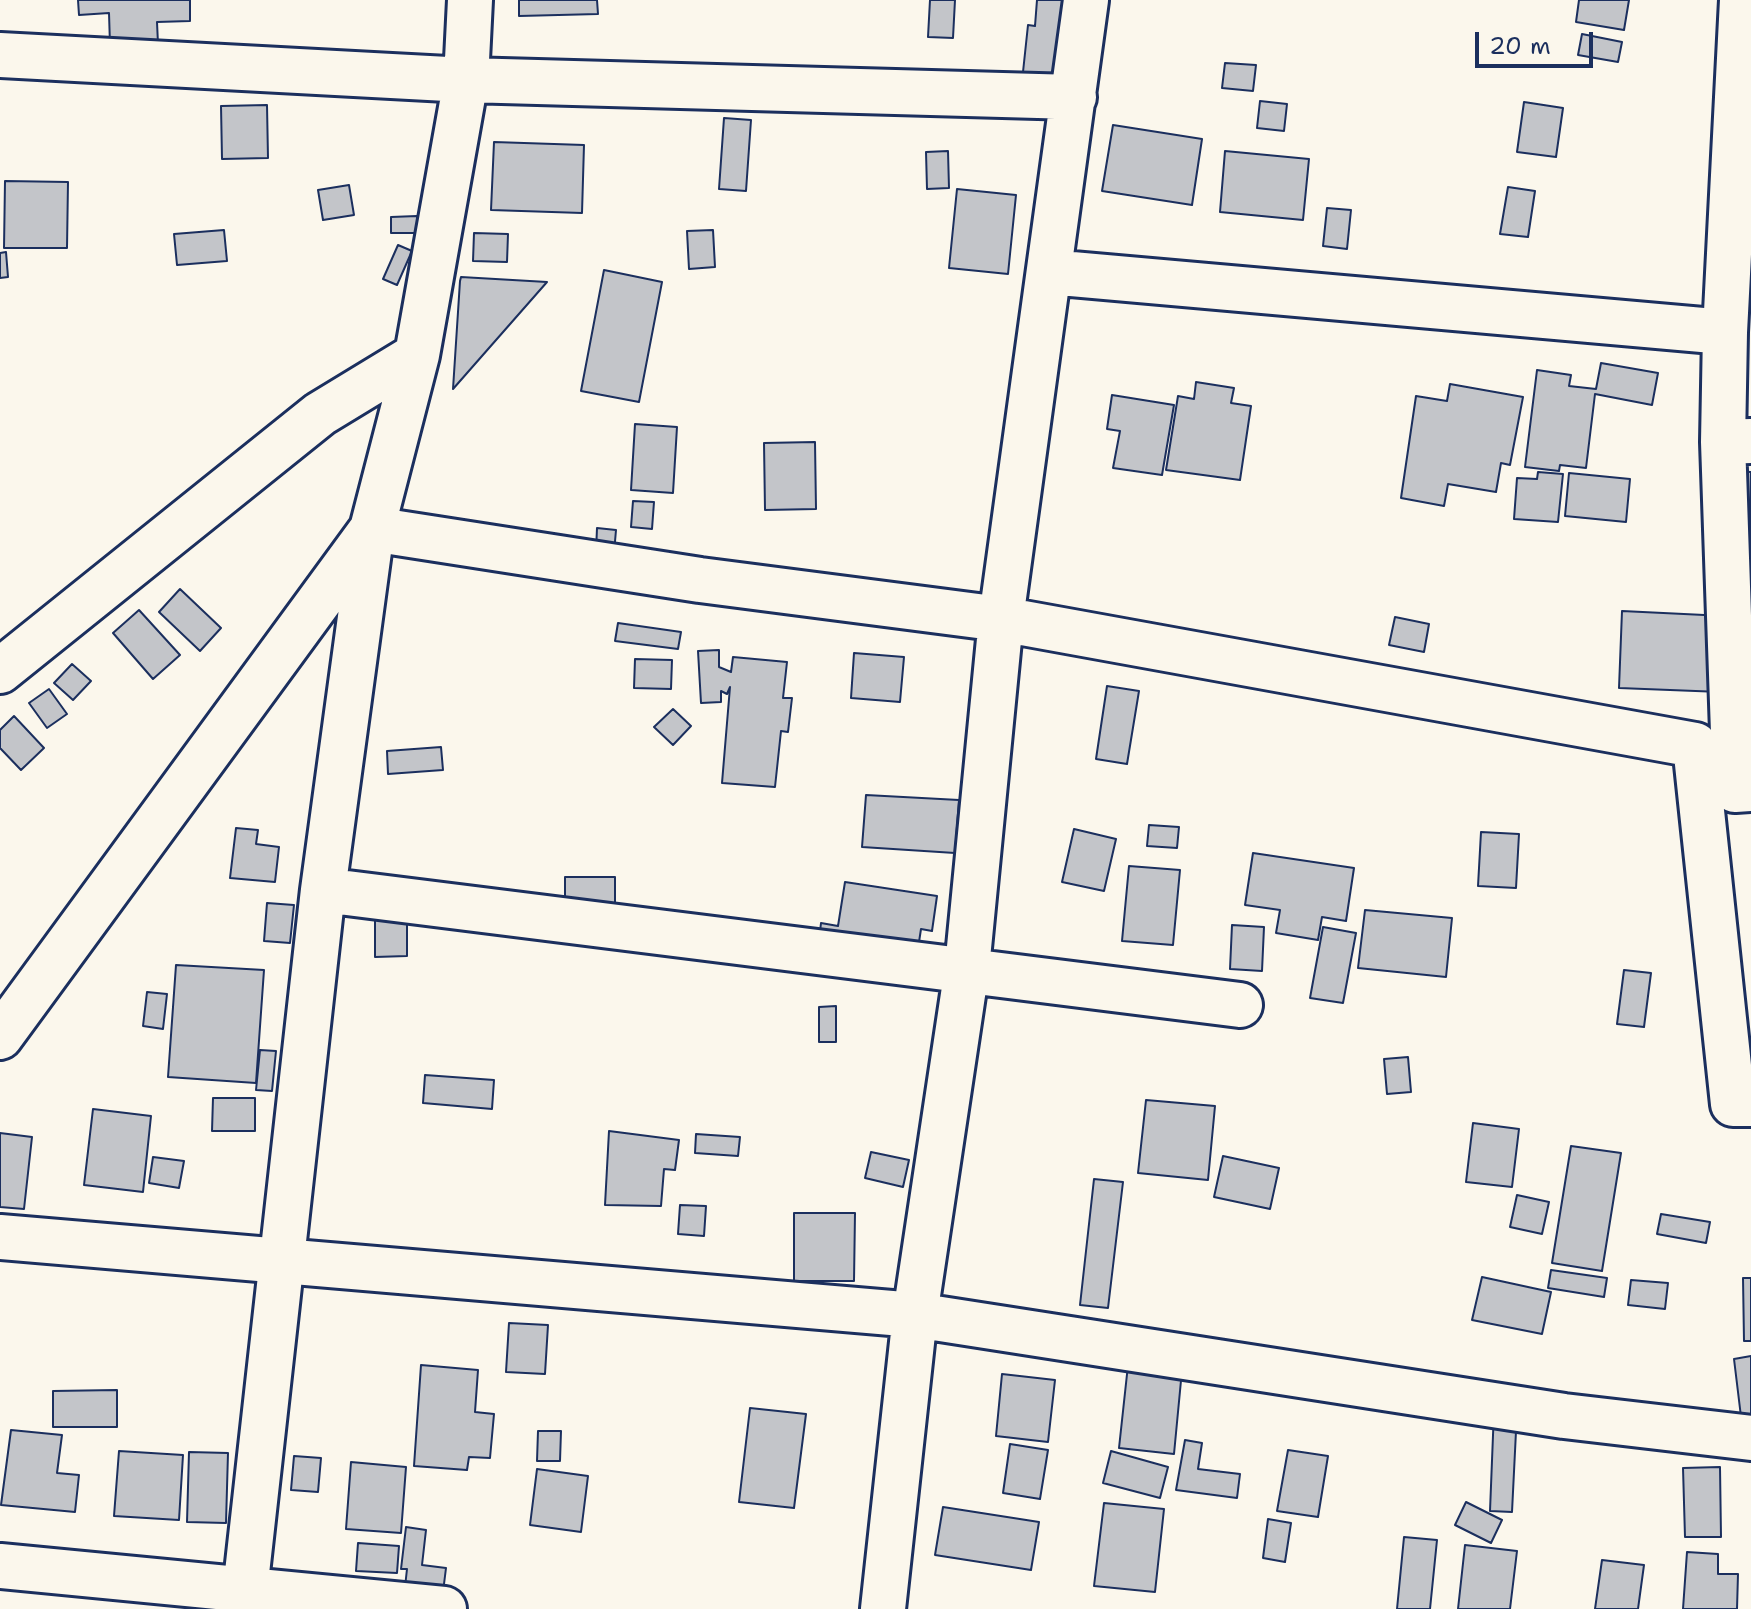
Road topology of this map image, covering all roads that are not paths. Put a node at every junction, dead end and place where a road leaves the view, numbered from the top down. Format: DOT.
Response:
graph roads {
  1 [pos="470,0"];
  2 [pos="1086,0"];
  3 [pos="1742,0"];
  4 [pos="0,55"];
  5 [pos="466,80"];
  6 [pos="1074,97"];
  7 [pos="1049,272"];
  8 [pos="1725,332"];
  9 [pos="417,355"];
  10 [pos="1737,441"];
  11 [pos="372,529"];
  12 [pos="1001,619"];
  13 [pos="0,671"];
  14 [pos="1695,745"];
  15 [pos="1743,789"];
  16 [pos="323,890"];
  17 [pos="967,968"];
  18 [pos="1240,1005"];
  19 [pos="0,1037"];
  20 [pos="1751,1104"];
  21 [pos="0,1237"];
  22 [pos="283,1259"];
  23 [pos="915,1315"];
  24 [pos="1751,1438"];
  25 [pos="0,1566"];
  26 [pos="244,1599"];
  27 [pos="444,1609"];
  28 [pos="883,1609"];
  1 -- 5 [label="street"];
  2 -- 6 [label="street"];
  3 -- 8 [label="street"];
  4 -- 5 [label="street"];
  5 -- 6 [label="street"];
  5 -- 9 [label="street"];
  6 -- 7 [label="street"];
  7 -- 8 [label="street"];
  7 -- 12 [label="street"];
  8 -- 10 [label="street"];
  9 -- 11 [label="street"];
  9 -- 13 [label="street"];
  10 -- 15 [label="street"];
  11 -- 12 [label="street"];
  11 -- 16 [label="street"];
  11 -- 19 [label="street"];
  12 -- 14 [label="street"];
  12 -- 17 [label="street"];
  14 -- 15 [label="street"];
  14 -- 20 [label="street"];
  16 -- 17 [label="street"];
  16 -- 22 [label="street"];
  17 -- 18 [label="street"];
  17 -- 23 [label="street"];
  21 -- 22 [label="street"];
  22 -- 23 [label="street"];
  22 -- 26 [label="street"];
  23 -- 24 [label="street"];
  23 -- 28 [label="street"];
  25 -- 26 [label="street"];
  26 -- 27 [label="street"];
}
